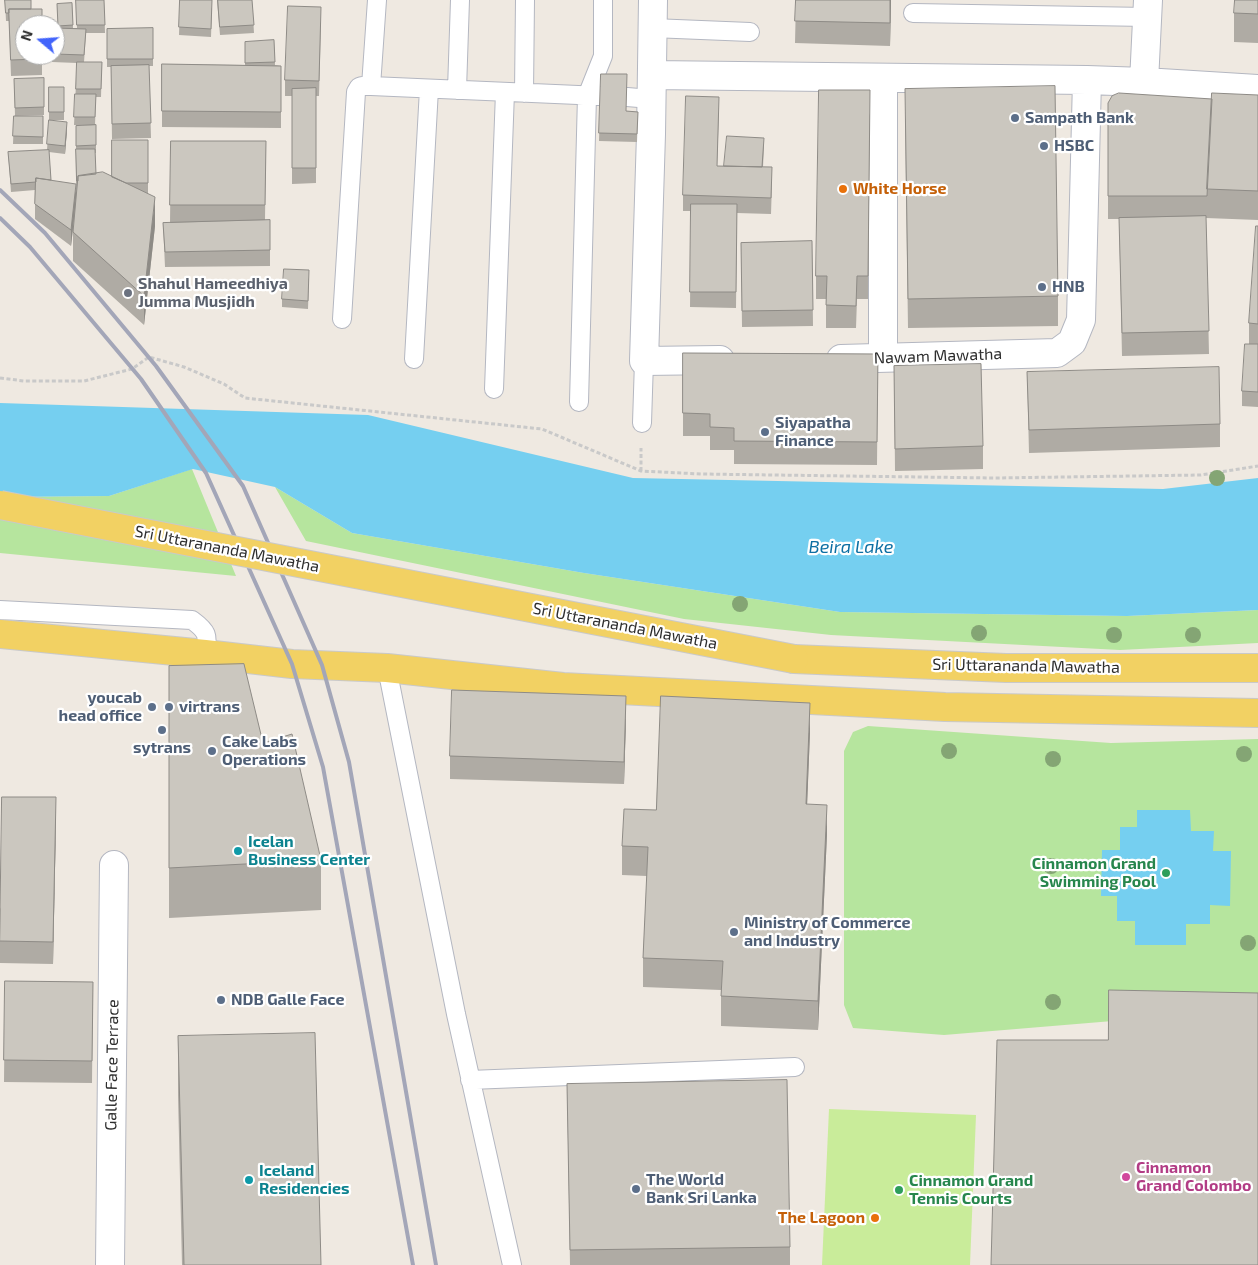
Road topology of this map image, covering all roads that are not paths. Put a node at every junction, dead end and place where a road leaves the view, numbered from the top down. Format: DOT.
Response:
graph roads {
  1 [pos="377,0"];
  2 [pos="460,0"];
  3 [pos="525,0"];
  4 [pos="603,0"];
  5 [pos="653,0"];
  6 [pos="1148,8"];
  7 [pos="913,13"];
  8 [pos="652,28"];
  9 [pos="750,32"];
  10 [pos="883,78"];
  11 [pos="1087,80"];
  12 [pos="1144,82"];
  13 [pos="370,86"];
  14 [pos="429,89"];
  15 [pos="1258,89"];
  16 [pos="457,90"];
  17 [pos="643,90"];
  18 [pos="505,92"];
  19 [pos="524,93"];
  20 [pos="594,96"];
  21 [pos="342,319"];
  22 [pos="883,358"];
  23 [pos="414,359"];
  24 [pos="813,359"];
  25 [pos="744,360"];
  26 [pos="644,361"];
  27 [pos="494,389"];
  28 [pos="579,402"];
  29 [pos="642,423"];
  30 [pos="0,505"];
  31 [pos="0,610"];
  32 [pos="0,634"];
  33 [pos="205,654"];
  34 [pos="386,668"];
  35 [pos="1258,668"];
  36 [pos="1258,713"];
  37 [pos="114,865"];
  38 [pos="795,1067"];
  39 [pos="470,1080"];
  40 [pos="110,1265"];
  41 [pos="512,1265"];
  1 -- 13 [label="lane"];
  2 -- 16 [label="lane"];
  3 -- 19 [label="lane"];
  4 -- 20 [label="lane"];
  5 -- 8 [label="street"];
  6 -- 7 [label="lane"];
  6 -- 12 [label="street"];
  8 -- 9 [label="lane"];
  8 -- 17 [label="street"];
  10 -- 11 [label="street"];
  10 -- 17 [label="street"];
  10 -- 22 [label="street"];
  11 -- 12 [label="street"];
  11 -- 22 [label="street, Nawam Mawatha"];
  12 -- 15 [label="street"];
  13 -- 14 [label="lane"];
  13 -- 21 [label="lane"];
  14 -- 16 [label="lane"];
  14 -- 23 [label="lane"];
  16 -- 18 [label="lane"];
  17 -- 26 [label="street"];
  18 -- 19 [label="lane"];
  18 -- 27 [label="lane"];
  19 -- 20 [label="lane"];
  20 -- 28 [label="lane"];
  22 -- 24 [label="street, Nawam Mawatha"];
  25 -- 26 [label="street"];
  26 -- 29 [label="lane"];
  30 -- 35 [label="main road, Sri Uttarananda Mawatha, bridge"];
  31 -- 33 [label="lane"];
  32 -- 33 [label="main road"];
  33 -- 34 [label="main road"];
  34 -- 36 [label="main road"];
  34 -- 39 [label="lane"];
  37 -- 40 [label="street, Galle Face Terrace"];
  38 -- 39 [label="lane"];
  39 -- 41 [label="lane"];
}
